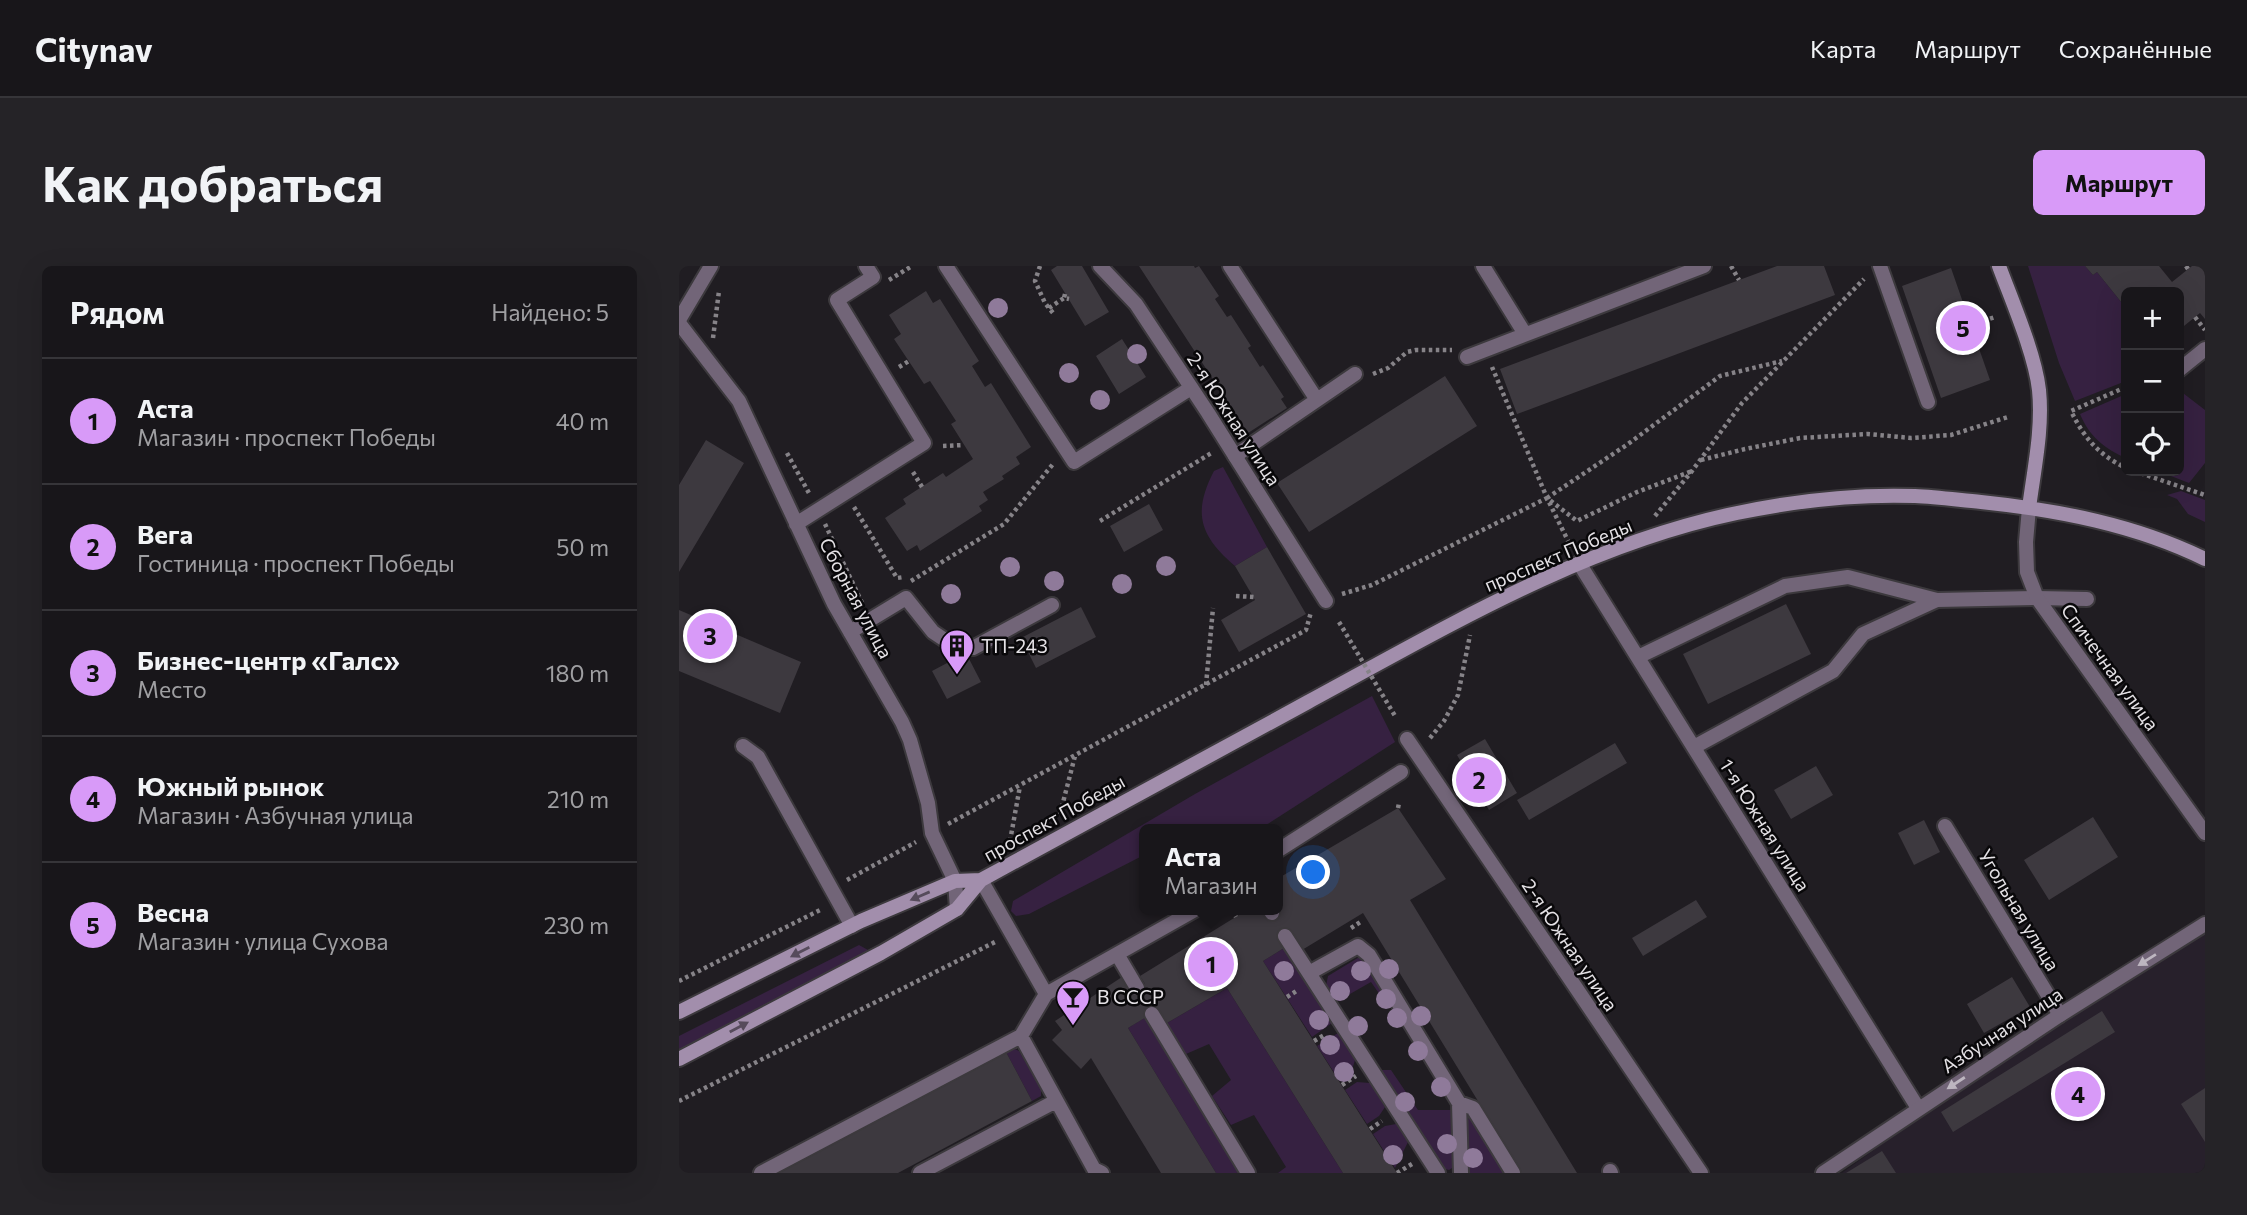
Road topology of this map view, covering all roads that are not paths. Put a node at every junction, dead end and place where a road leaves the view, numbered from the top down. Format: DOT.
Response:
graph roads {
  1 [pos="866,266"];
  2 [pos="946,266"];
  3 [pos="1100,266"];
  4 [pos="1230,266"];
  5 [pos="1483,266"];
  6 [pos="1704,266"];
  7 [pos="1880,266"];
  8 [pos="1999,266"];
  9 [pos="711,268"];
  10 [pos="679,322"];
  11 [pos="1525,334"];
  12 [pos="2205,349"];
  13 [pos="1467,357"];
  14 [pos="2184,366"];
  15 [pos="1355,374"];
  16 [pos="1191,388"];
  17 [pos="1317,400"];
  18 [pos="1928,402"];
  19 [pos="1231,450"];
  20 [pos="2029,508"];
  21 [pos="796,524"];
  22 [pos="2205,559"];
  23 [pos="1579,563"];
  24 [pos="2037,598"];
  25 [pos="2087,599"];
  26 [pos="1937,600"];
  27 [pos="1326,601"];
  28 [pos="1052,605"];
  29 [pos="850,632"];
  30 [pos="1638,657"];
  31 [pos="1407,739"];
  32 [pos="743,746"];
  33 [pos="1694,747"];
  34 [pos="1401,772"];
  35 [pos="1945,826"];
  36 [pos="2205,833"];
  37 [pos="1283,847"];
  38 [pos="981,880"];
  39 [pos="955,881"];
  40 [pos="957,909"];
  41 [pos="1186,915"];
  42 [pos="2205,924"];
  43 [pos="852,926"];
  44 [pos="1285,936"];
  45 [pos="1117,954"];
  46 [pos="1309,974"];
  47 [pos="1137,988"];
  48 [pos="1046,994"];
  49 [pos="679,1012"];
  50 [pos="1152,1014"];
  51 [pos="2060,1015"];
  52 [pos="1021,1036"];
  53 [pos="679,1059"];
  54 [pos="1056,1101"];
  55 [pos="1459,1103"];
  56 [pos="1919,1108"];
  57 [pos="1096,1172"];
  58 [pos="761,1173"];
  59 [pos="919,1173"];
  60 [pos="1248,1173"];
  61 [pos="1437,1173"];
  62 [pos="1461,1173"];
  63 [pos="1513,1173"];
  64 [pos="1701,1173"];
  65 [pos="1823,1173"];
  1 -- 21 [label="street"];
  2 -- 16 [label="street"];
  3 -- 16 [label="street, 2-я Южная улица"];
  4 -- 17 [label="street"];
  5 -- 11 [label="street"];
  6 -- 11 [label="street"];
  7 -- 18 [label="street"];
  8 -- 20 [label="street"];
  9 -- 10 [label="street"];
  10 -- 21 [label="street, Сборная улица"];
  11 -- 13 [label="street"];
  12 -- 14 [label="street"];
  15 -- 17 [label="street"];
  16 -- 19 [label="street, 2-я Южная улица"];
  17 -- 19 [label="street"];
  19 -- 27 [label="street, 2-я Южная улица"];
  20 -- 22 [label="street, проспект Победы"];
  20 -- 23 [label="street, проспект Победы"];
  20 -- 24 [label="street, Спичечная улица"];
  21 -- 29 [label="street, Сборная улица"];
  23 -- 30 [label="street, 1-я Южная улица"];
  23 -- 38 [label="street, проспект Победы"];
  24 -- 25 [label="street"];
  24 -- 26 [label="street"];
  24 -- 36 [label="street, Спичечная улица"];
  26 -- 30 [label="street"];
  26 -- 33 [label="street"];
  28 -- 29 [label="street"];
  29 -- 39 [label="street, Сборная улица"];
  30 -- 33 [label="street, 1-я Южная улица"];
  31 -- 64 [label="street, 2-я Южная улица"];
  32 -- 43 [label="street"];
  33 -- 56 [label="street, 1-я Южная улица"];
  34 -- 37 [label="street"];
  35 -- 51 [label="street, Угольная улица"];
  38 -- 39 [label="street, проспект Победы"];
  38 -- 40 [label="street, проспект Победы"];
  38 -- 48 [label="street"];
  39 -- 40 [label="street, Сборная улица"];
  39 -- 43 [label="street, проспект Победы, one-way"];
  53 -- 40 [label="street, проспект Победы, one-way"];
  41 -- 45 [label="street"];
  42 -- 51 [label="street, Азбучная улица, one-way"];
  43 -- 49 [label="street, проспект Победы, one-way"];
  44 -- 46 [label="street"];
  45 -- 47 [label="street"];
  45 -- 48 [label="street"];
  46 -- 55 [label="street"];
  46 -- 61 [label="street"];
  48 -- 52 [label="street"];
  50 -- 60 [label="street"];
  51 -- 56 [label="street, Азбучная улица, one-way"];
  52 -- 54 [label="street"];
  52 -- 58 [label="street"];
  54 -- 57 [label="street"];
  54 -- 59 [label="street"];
  55 -- 62 [label="street"];
  55 -- 63 [label="street"];
  56 -- 65 [label="street, Азбучная улица"];
}
